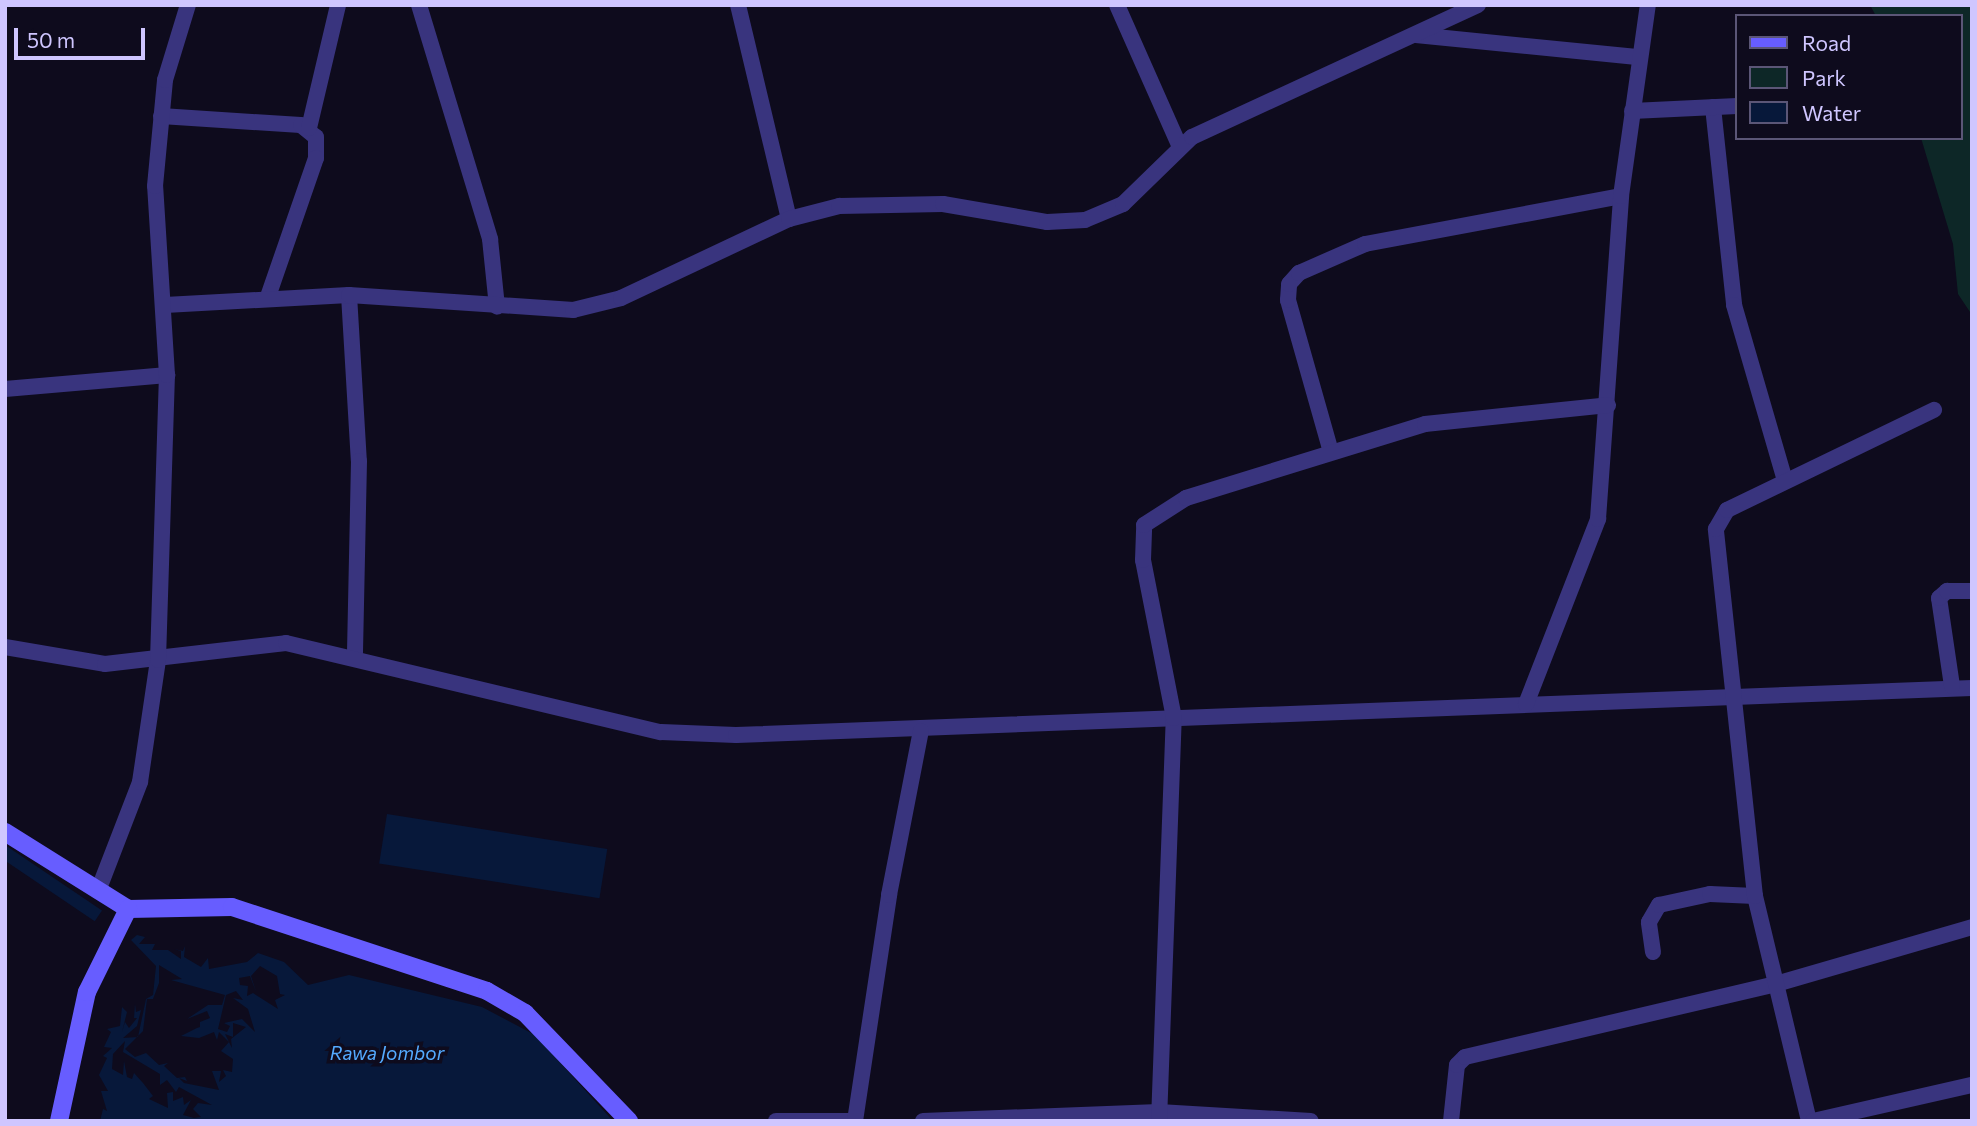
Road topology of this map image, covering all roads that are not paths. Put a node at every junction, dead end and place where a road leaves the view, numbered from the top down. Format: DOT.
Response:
graph roads {
  1 [pos="188,5"];
  2 [pos="338,5"];
  3 [pos="419,5"];
  4 [pos="738,5"];
  5 [pos="1117,5"];
  6 [pos="1478,5"];
  7 [pos="1648,5"];
  8 [pos="1414,35"];
  9 [pos="1637,57"];
  10 [pos="1736,106"];
  11 [pos="1713,107"];
  12 [pos="1632,111"];
  13 [pos="160,116"];
  14 [pos="309,128"];
  15 [pos="1179,145"];
  16 [pos="1621,196"];
  17 [pos="789,219"];
  18 [pos="349,295"];
  19 [pos="268,297"];
  20 [pos="164,305"];
  21 [pos="497,307"];
  22 [pos="167,375"];
  23 [pos="5,390"];
  24 [pos="1608,405"];
  25 [pos="1934,410"];
  26 [pos="1331,452"];
  27 [pos="1785,480"];
  28 [pos="1972,591"];
  29 [pos="5,648"];
  30 [pos="355,656"];
  31 [pos="158,660"];
  32 [pos="1952,686"];
  33 [pos="1972,688"];
  34 [pos="1731,700"];
  35 [pos="1526,705"];
  36 [pos="1174,718"];
  37 [pos="921,731"];
  38 [pos="5,832"];
  39 [pos="98,891"];
  40 [pos="1755,896"];
  41 [pos="128,909"];
  42 [pos="1972,927"];
  43 [pos="1653,952"];
  44 [pos="1776,985"];
  45 [pos="1972,1085"];
  46 [pos="1159,1117"];
  47 [pos="59,1121"];
  48 [pos="629,1121"];
  49 [pos="776,1121"];
  50 [pos="850,1121"];
  51 [pos="855,1121"];
  52 [pos="923,1121"];
  53 [pos="1311,1121"];
  54 [pos="1451,1121"];
  55 [pos="1811,1121"];
  1 -- 13 [label="street"];
  2 -- 14 [label="street"];
  3 -- 21 [label="street"];
  4 -- 17 [label="street"];
  5 -- 15 [label="street"];
  6 -- 8 [label="street"];
  7 -- 9 [label="street"];
  8 -- 9 [label="street"];
  8 -- 15 [label="street"];
  9 -- 12 [label="street"];
  10 -- 11 [label="street"];
  11 -- 12 [label="street"];
  11 -- 27 [label="street"];
  12 -- 16 [label="street"];
  13 -- 14 [label="street"];
  13 -- 20 [label="street"];
  14 -- 19 [label="street"];
  15 -- 17 [label="street"];
  16 -- 24 [label="street"];
  16 -- 26 [label="street"];
  17 -- 21 [label="street"];
  18 -- 19 [label="street"];
  18 -- 21 [label="street"];
  18 -- 30 [label="street"];
  19 -- 20 [label="street"];
  20 -- 22 [label="street"];
  22 -- 23 [label="street"];
  22 -- 31 [label="street"];
  24 -- 26 [label="street"];
  24 -- 35 [label="street"];
  25 -- 27 [label="street"];
  26 -- 36 [label="street"];
  27 -- 34 [label="street"];
  28 -- 32 [label="street"];
  29 -- 31 [label="street"];
  30 -- 31 [label="street"];
  30 -- 37 [label="street"];
  31 -- 39 [label="street"];
  32 -- 33 [label="street"];
  32 -- 34 [label="street"];
  34 -- 35 [label="street"];
  34 -- 40 [label="street"];
  35 -- 36 [label="street"];
  36 -- 37 [label="street"];
  36 -- 46 [label="street"];
  37 -- 51 [label="street"];
  38 -- 39 [label="street"];
  39 -- 41 [label="street"];
  40 -- 43 [label="street"];
  40 -- 44 [label="street"];
  41 -- 47 [label="street"];
  41 -- 48 [label="street"];
  42 -- 44 [label="street"];
  44 -- 54 [label="street"];
  44 -- 55 [label="street"];
  45 -- 55 [label="street"];
  46 -- 52 [label="street"];
  46 -- 53 [label="street"];
  49 -- 50 [label="street"];
}
